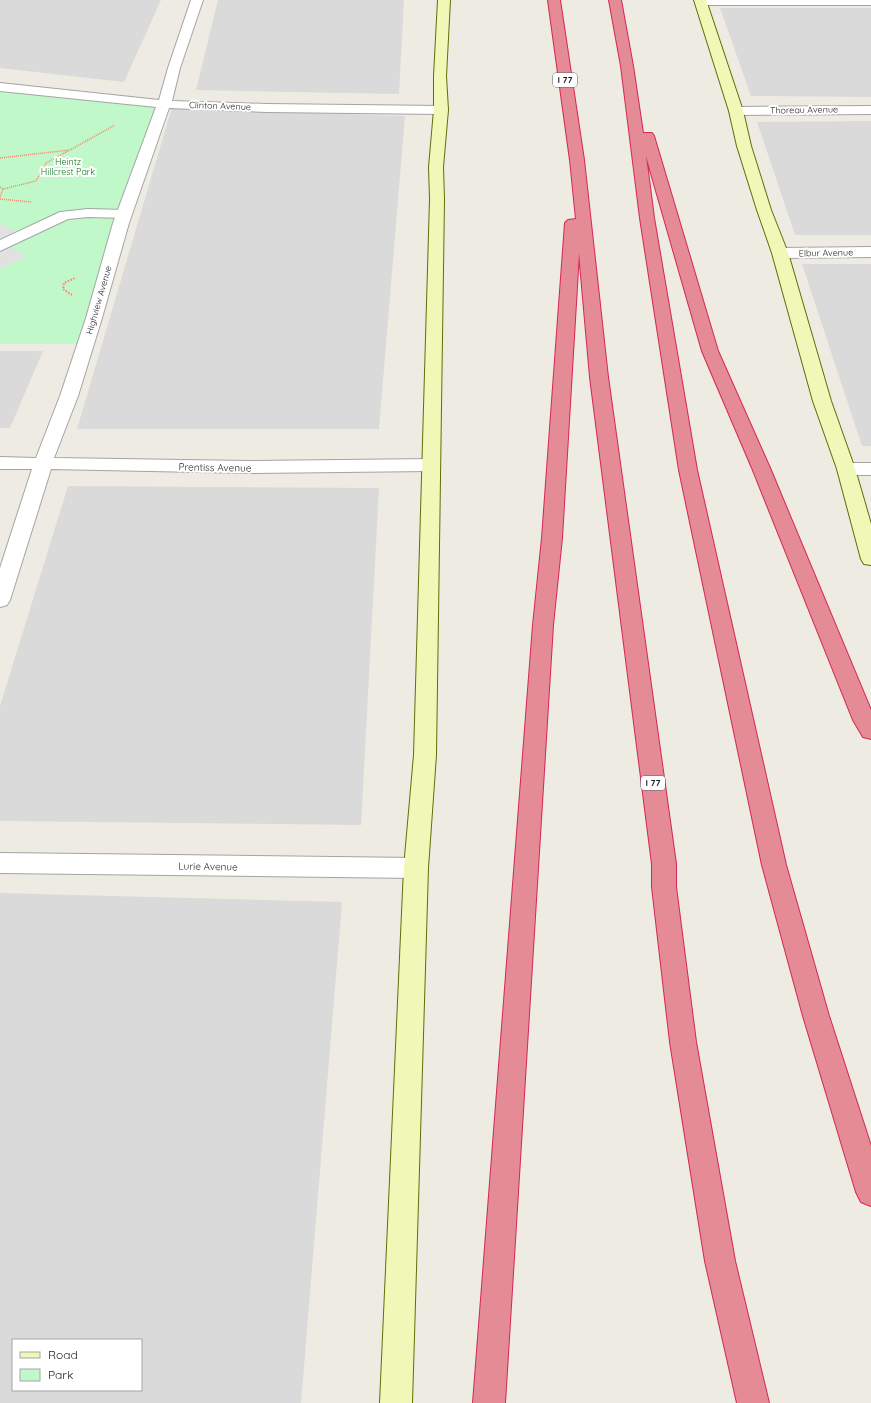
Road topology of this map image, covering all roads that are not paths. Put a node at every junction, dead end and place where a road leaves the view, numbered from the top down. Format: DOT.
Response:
graph roads {
  1 [pos="197,0"];
  2 [pos="444,0"];
  3 [pos="554,0"];
  4 [pos="615,0"];
  5 [pos="701,1"];
  6 [pos="871,1"];
  7 [pos="627,66"];
  8 [pos="0,87"];
  9 [pos="164,104"];
  10 [pos="441,110"];
  11 [pos="871,110"];
  12 [pos="736,111"];
  13 [pos="577,160"];
  14 [pos="125,214"];
  15 [pos="0,246"];
  16 [pos="871,252"];
  17 [pos="780,254"];
  18 [pos="0,463"];
  19 [pos="43,464"];
  20 [pos="430,465"];
  21 [pos="846,469"];
  22 [pos="871,469"];
  23 [pos="871,559"];
  24 [pos="4,573"];
  25 [pos="0,600"];
  26 [pos="871,731"];
  27 [pos="0,863"];
  28 [pos="416,868"];
  29 [pos="871,1192"];
  30 [pos="396,1403"];
  31 [pos="489,1403"];
  32 [pos="753,1403"];
  1 -- 9 [label="street, Highview Avenue"];
  2 -- 10 [label="main road"];
  3 -- 13 [label="highway, I 77"];
  4 -- 7 [label="highway"];
  5 -- 6 [label="street"];
  5 -- 12 [label="main road"];
  7 -- 26 [label="highway"];
  7 -- 29 [label="highway"];
  8 -- 9 [label="street, Clinton Avenue"];
  9 -- 10 [label="street, Clinton Avenue"];
  9 -- 14 [label="street, Highview Avenue"];
  10 -- 20 [label="main road"];
  11 -- 12 [label="street, Thoreau Avenue"];
  12 -- 17 [label="main road"];
  13 -- 31 [label="highway"];
  13 -- 32 [label="highway, I 77"];
  14 -- 15 [label="street"];
  14 -- 19 [label="street, Highview Avenue"];
  16 -- 17 [label="street, Elbur Avenue"];
  17 -- 21 [label="main road"];
  18 -- 19 [label="street, Prentiss Avenue"];
  19 -- 20 [label="street, Prentiss Avenue"];
  19 -- 24 [label="street, Highview Avenue"];
  20 -- 28 [label="main road"];
  21 -- 22 [label="street"];
  21 -- 23 [label="main road"];
  24 -- 25 [label="street, Highview Avenue"];
  27 -- 28 [label="street, Lurie Avenue"];
  28 -- 30 [label="main road"];
}
